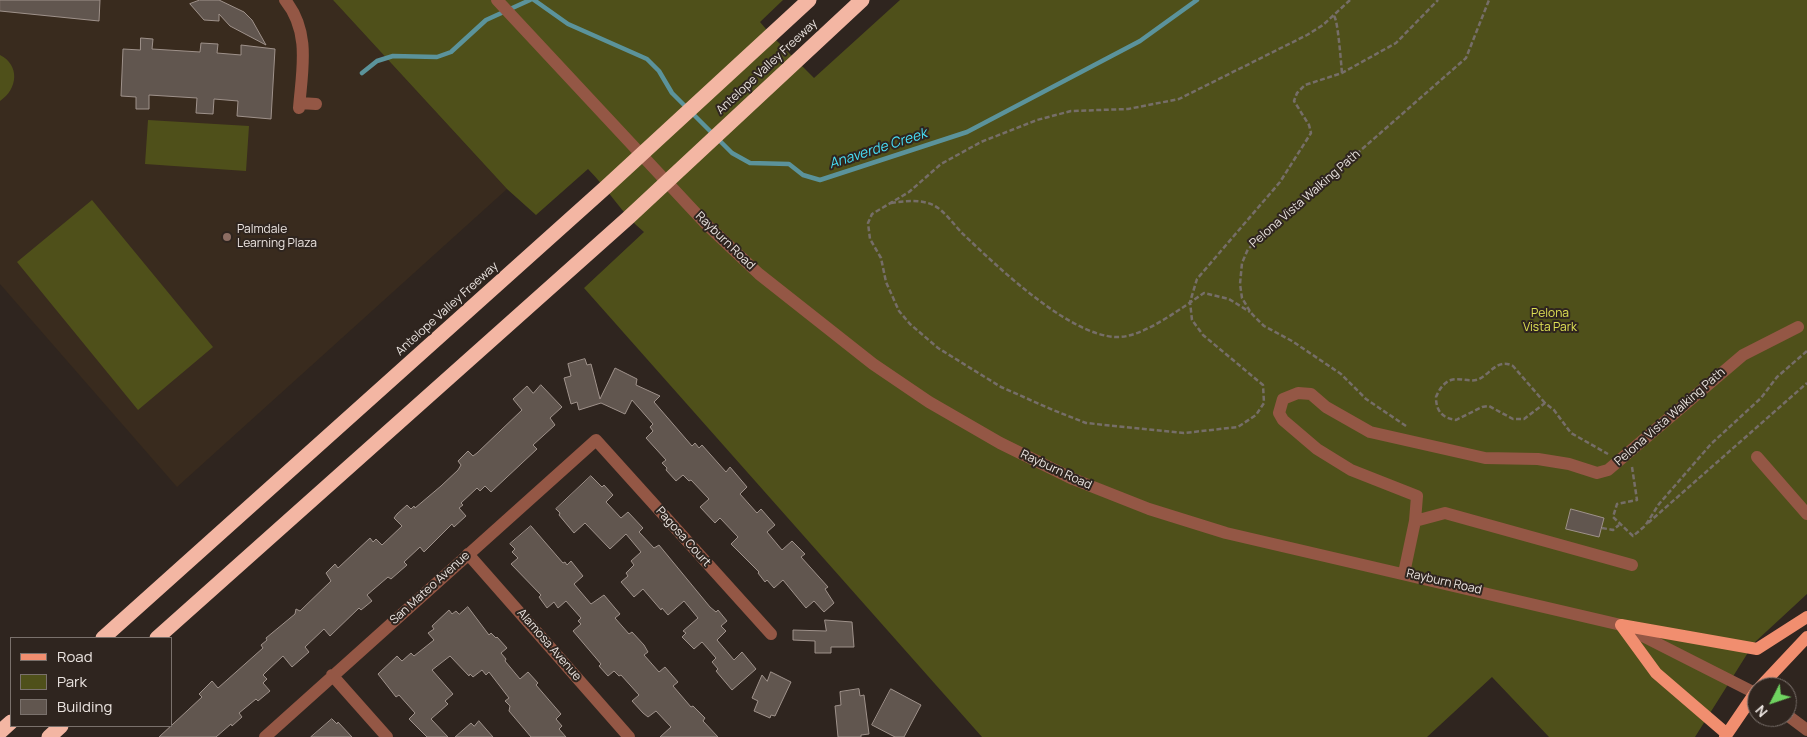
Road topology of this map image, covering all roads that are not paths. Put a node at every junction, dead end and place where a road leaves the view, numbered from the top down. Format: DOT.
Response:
graph roads {
  1 [pos="285,0"];
  2 [pos="497,0"];
  3 [pos="809,0"];
  4 [pos="862,0"];
  5 [pos="316,104"];
  6 [pos="1798,327"];
  7 [pos="596,440"];
  8 [pos="1756,457"];
  9 [pos="1807,514"];
  10 [pos="1415,521"];
  11 [pos="468,554"];
  12 [pos="1632,565"];
  13 [pos="1404,573"];
  14 [pos="1807,617"];
  15 [pos="1621,625"];
  16 [pos="771,634"];
  17 [pos="104,637"];
  18 [pos="158,637"];
  19 [pos="1807,637"];
  20 [pos="332,675"];
  21 [pos="1770,677"];
  22 [pos="1747,686"];
  23 [pos="1747,706"];
  24 [pos="10,723"];
  25 [pos="60,727"];
  26 [pos="0,732"];
  27 [pos="1726,736"];
  28 [pos="49,737"];
  29 [pos="264,737"];
  30 [pos="387,737"];
  31 [pos="629,737"];
  1 -- 5 [label="street"];
  2 -- 13 [label="street, Rayburn Road"];
  3 -- 17 [label="highway, Antelope Valley Freeway"];
  4 -- 18 [label="highway, Antelope Valley Freeway"];
  6 -- 10 [label="street, Pelona Vista Walking Path"];
  7 -- 11 [label="street, San Mateo Avenue"];
  7 -- 16 [label="street, Pagosa Court"];
  8 -- 9 [label="street"];
  10 -- 12 [label="street"];
  10 -- 13 [label="street"];
  11 -- 20 [label="street, San Mateo Avenue"];
  11 -- 31 [label="street, Alamosa Avenue"];
  13 -- 15 [label="street, Rayburn Road"];
  14 -- 15 [label="main road"];
  15 -- 22 [label="street, Rayburn Road"];
  15 -- 27 [label="main road"];
  19 -- 21 [label="main road"];
  20 -- 29 [label="street, San Mateo Avenue"];
  20 -- 30 [label="street"];
  23 -- 27 [label="main road"];
  24 -- 26 [label="highway"];
  25 -- 28 [label="highway"];
}
